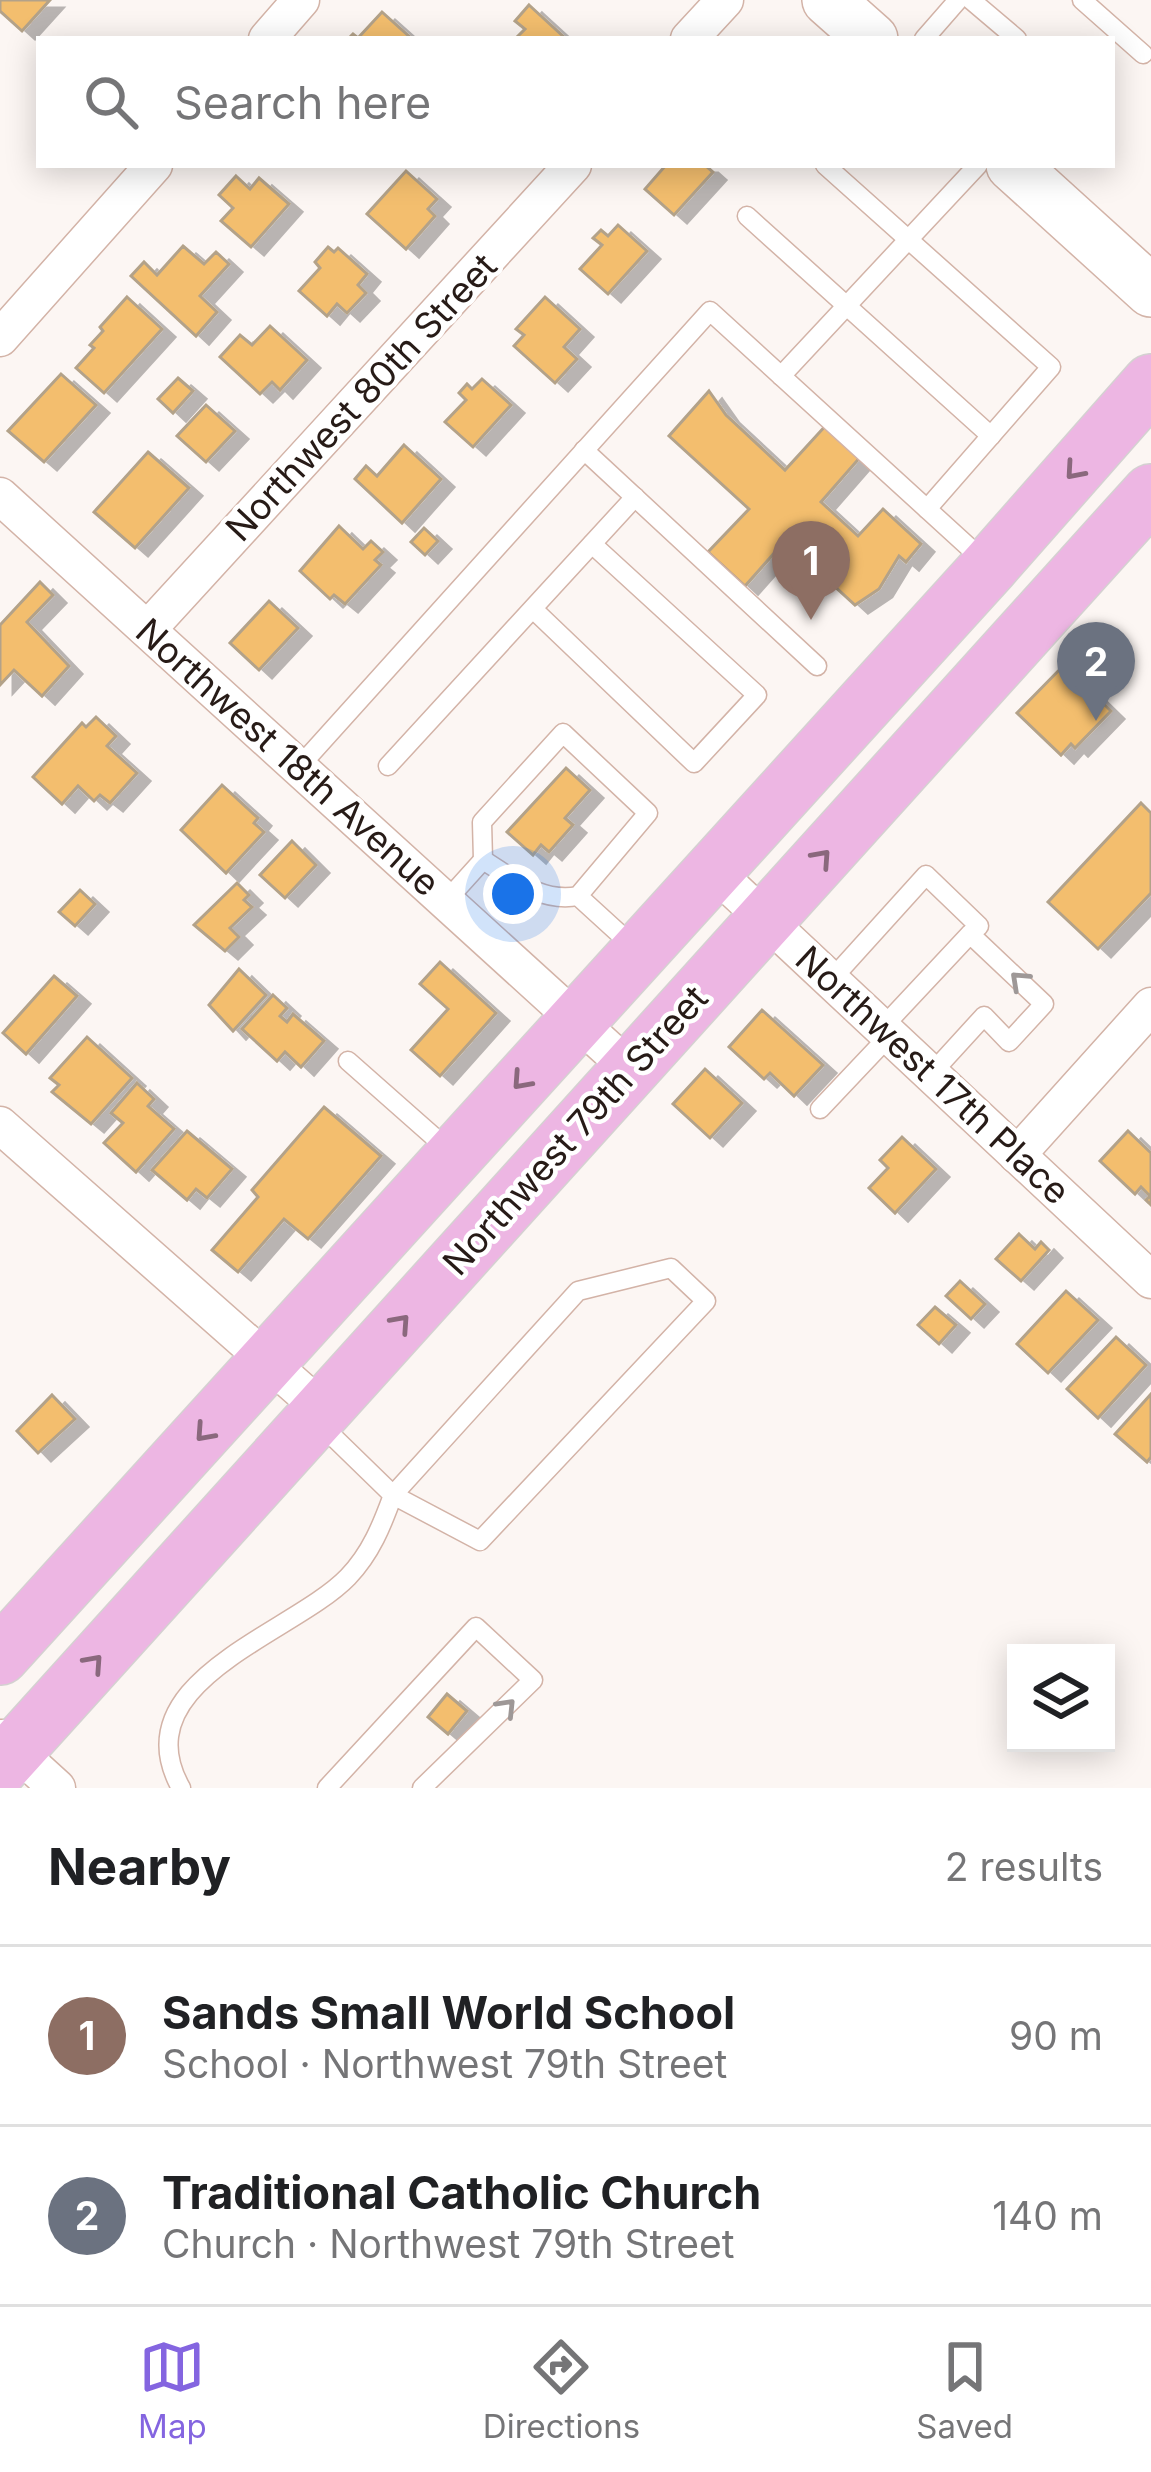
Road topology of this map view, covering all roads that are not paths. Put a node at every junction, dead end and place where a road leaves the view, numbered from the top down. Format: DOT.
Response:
graph roads {
  1 [pos="301,0"];
  2 [pos="725,0"];
  3 [pos="828,0"];
  4 [pos="958,0"];
  5 [pos="971,0"];
  6 [pos="1082,0"];
  7 [pos="270,36"];
  8 [pos="692,36"];
  9 [pos="869,36"];
  10 [pos="927,36"];
  11 [pos="1013,36"];
  12 [pos="1143,54"];
  13 [pos="151,168"];
  14 [pos="571,168"];
  15 [pos="828,168"];
  16 [pos="976,168"];
  17 [pos="1015,168"];
  18 [pos="747,216"];
  19 [pos="909,240"];
  20 [pos="1151,291"];
  21 [pos="846,307"];
  22 [pos="0,338"];
  23 [pos="782,376"];
  24 [pos="1151,383"];
  25 [pos="991,436"];
  26 [pos="584,450"];
  27 [pos="1151,493"];
  28 [pos="0,496"];
  29 [pos="635,497"];
  30 [pos="927,508"];
  31 [pos="592,544"];
  32 [pos="990,566"];
  33 [pos="533,609"];
  34 [pos="148,629"];
  35 [pos="818,666"];
  36 [pos="388,766"];
  37 [pos="299,767"];
  38 [pos="484,860"];
  39 [pos="714,871"];
  40 [pos="578,896"];
  41 [pos="446,901"];
  42 [pos="766,920"];
  43 [pos="970,934"];
  44 [pos="639,952"];
  45 [pos="831,980"];
  46 [pos="1151,1006"];
  47 [pos="576,1019"];
  48 [pos="886,1031"];
  49 [pos="348,1060"];
  50 [pos="629,1068"];
  51 [pos="931,1074"];
  52 [pos="820,1109"];
  53 [pos="0,1125"];
  54 [pos="454,1155"];
  55 [pos="1017,1155"];
  56 [pos="1151,1280"];
  57 [pos="268,1362"];
  58 [pos="319,1414"];
  59 [pos="393,1495"];
  60 [pos="0,1656"];
  61 [pos="5,1751"];
  62 [pos="57,1788"];
  63 [pos="181,1788"];
  64 [pos="327,1788"];
  65 [pos="422,1788"];
  1 -- 7 [label="street"];
  2 -- 8 [label="street"];
  3 -- 9 [label="main road"];
  4 -- 10 [label="lane"];
  5 -- 11 [label="lane"];
  6 -- 12 [label="lane"];
  13 -- 22 [label="street"];
  14 -- 34 [label="street, Northwest 80th Street"];
  15 -- 19 [label="lane"];
  16 -- 19 [label="lane"];
  17 -- 20 [label="main road"];
  18 -- 21 [label="lane"];
  19 -- 21 [label="lane"];
  19 -- 25 [label="lane"];
  21 -- 23 [label="lane"];
  21 -- 25 [label="lane"];
  23 -- 26 [label="lane"];
  23 -- 30 [label="lane"];
  24 -- 32 [label="main road, Northwest 79th Street, one-way"];
  25 -- 30 [label="lane"];
  26 -- 29 [label="lane"];
  26 -- 37 [label="lane"];
  42 -- 27 [label="main road, Northwest 79th Street, one-way"];
  28 -- 34 [label="street, Northwest 18th Avenue"];
  29 -- 31 [label="lane"];
  29 -- 35 [label="lane"];
  30 -- 32 [label="lane"];
  31 -- 33 [label="lane"];
  31 -- 33 [label="lane"];
  32 -- 39 [label="main road, Northwest 79th Street"];
  33 -- 36 [label="lane"];
  34 -- 37 [label="street, Northwest 18th Avenue"];
  37 -- 41 [label="street, Northwest 18th Avenue"];
  38 -- 40 [label="lane"];
  38 -- 40 [label="lane"];
  38 -- 41 [label="lane"];
  39 -- 42 [label="street, Northwest 17th Place"];
  39 -- 44 [label="main road, Northwest 79th Street"];
  40 -- 44 [label="lane"];
  41 -- 47 [label="street, Northwest 18th Avenue"];
  42 -- 45 [label="street, Northwest 17th Place"];
  42 -- 50 [label="main road, Northwest 79th Street"];
  43 -- 45 [label="lane"];
  43 -- 48 [label="lane"];
  51 -- 43 [label="lane, one-way"];
  44 -- 47 [label="main road, Northwest 79th Street"];
  45 -- 48 [label="street, Northwest 17th Place"];
  46 -- 55 [label="street"];
  47 -- 50 [label="street, Northwest 18th Avenue"];
  47 -- 54 [label="main road, Northwest 79th Street, one-way"];
  48 -- 51 [label="street, Northwest 17th Place"];
  48 -- 52 [label="lane"];
  49 -- 54 [label="lane"];
  58 -- 50 [label="main road, Northwest 79th Street, one-way"];
  51 -- 55 [label="street, Northwest 17th Place"];
  53 -- 57 [label="street"];
  54 -- 57 [label="main road, Northwest 79th Street"];
  55 -- 56 [label="street, Northwest 17th Place"];
  57 -- 58 [label="street"];
  57 -- 60 [label="main road, Northwest 79th Street, one-way"];
  58 -- 59 [label="lane"];
  61 -- 58 [label="main road, Northwest 79th Street, one-way"];
  59 -- 59 [label="lane"];
  59 -- 63 [label="lane"];
  61 -- 62 [label="street"];
  65 -- 64 [label="lane, one-way"];
}
